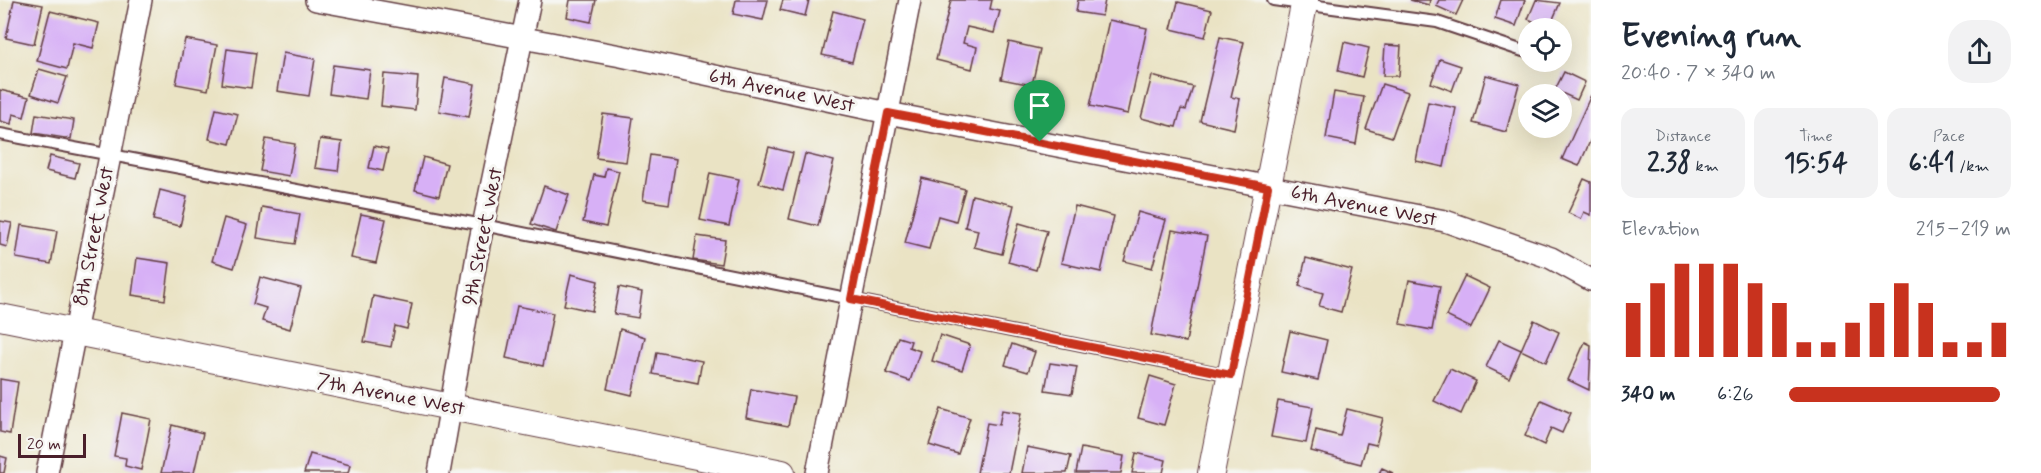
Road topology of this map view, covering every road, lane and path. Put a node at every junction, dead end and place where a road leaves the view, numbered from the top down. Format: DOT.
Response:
graph roads {
  1 [pos="141,0"];
  2 [pos="316,0"];
  3 [pos="530,0"];
  4 [pos="910,0"];
  5 [pos="1273,0"];
  6 [pos="1304,3"];
  7 [pos="522,39"];
  8 [pos="1518,49"];
  9 [pos="888,113"];
  10 [pos="0,134"];
  11 [pos="110,155"];
  12 [pos="1268,187"];
  13 [pos="483,225"];
  14 [pos="1591,280"];
  15 [pos="851,299"];
  16 [pos="0,317"];
  17 [pos="74,331"];
  18 [pos="1231,375"];
  19 [pos="451,406"];
  20 [pos="46,473"];
  21 [pos="439,473"];
  22 [pos="782,473"];
  23 [pos="817,473"];
  24 [pos="1211,473"];
  1 -- 11 [label="street, 8th Street West"];
  2 -- 7 [label="street, 6th Avenue West"];
  3 -- 7 [label="street, 9th Street West"];
  4 -- 9 [label="street"];
  5 -- 6 [label="lane"];
  6 -- 8 [label="lane"];
  6 -- 12 [label="street"];
  7 -- 9 [label="street, 6th Avenue West"];
  7 -- 13 [label="street, 9th Street West"];
  9 -- 12 [label="street, 6th Avenue West"];
  9 -- 15 [label="street"];
  10 -- 11 [label="lane"];
  11 -- 13 [label="lane"];
  11 -- 17 [label="street, 8th Street West"];
  12 -- 14 [label="street, 6th Avenue West"];
  12 -- 18 [label="street"];
  13 -- 15 [label="lane"];
  13 -- 19 [label="street, 9th Street West"];
  15 -- 18 [label="lane"];
  15 -- 23 [label="street"];
  16 -- 17 [label="street, 7th Avenue West"];
  17 -- 19 [label="street, 7th Avenue West"];
  17 -- 20 [label="street, 8th Street West"];
  18 -- 24 [label="street"];
  19 -- 21 [label="street, 9th Street West"];
  19 -- 22 [label="street, 7th Avenue West"];
}
